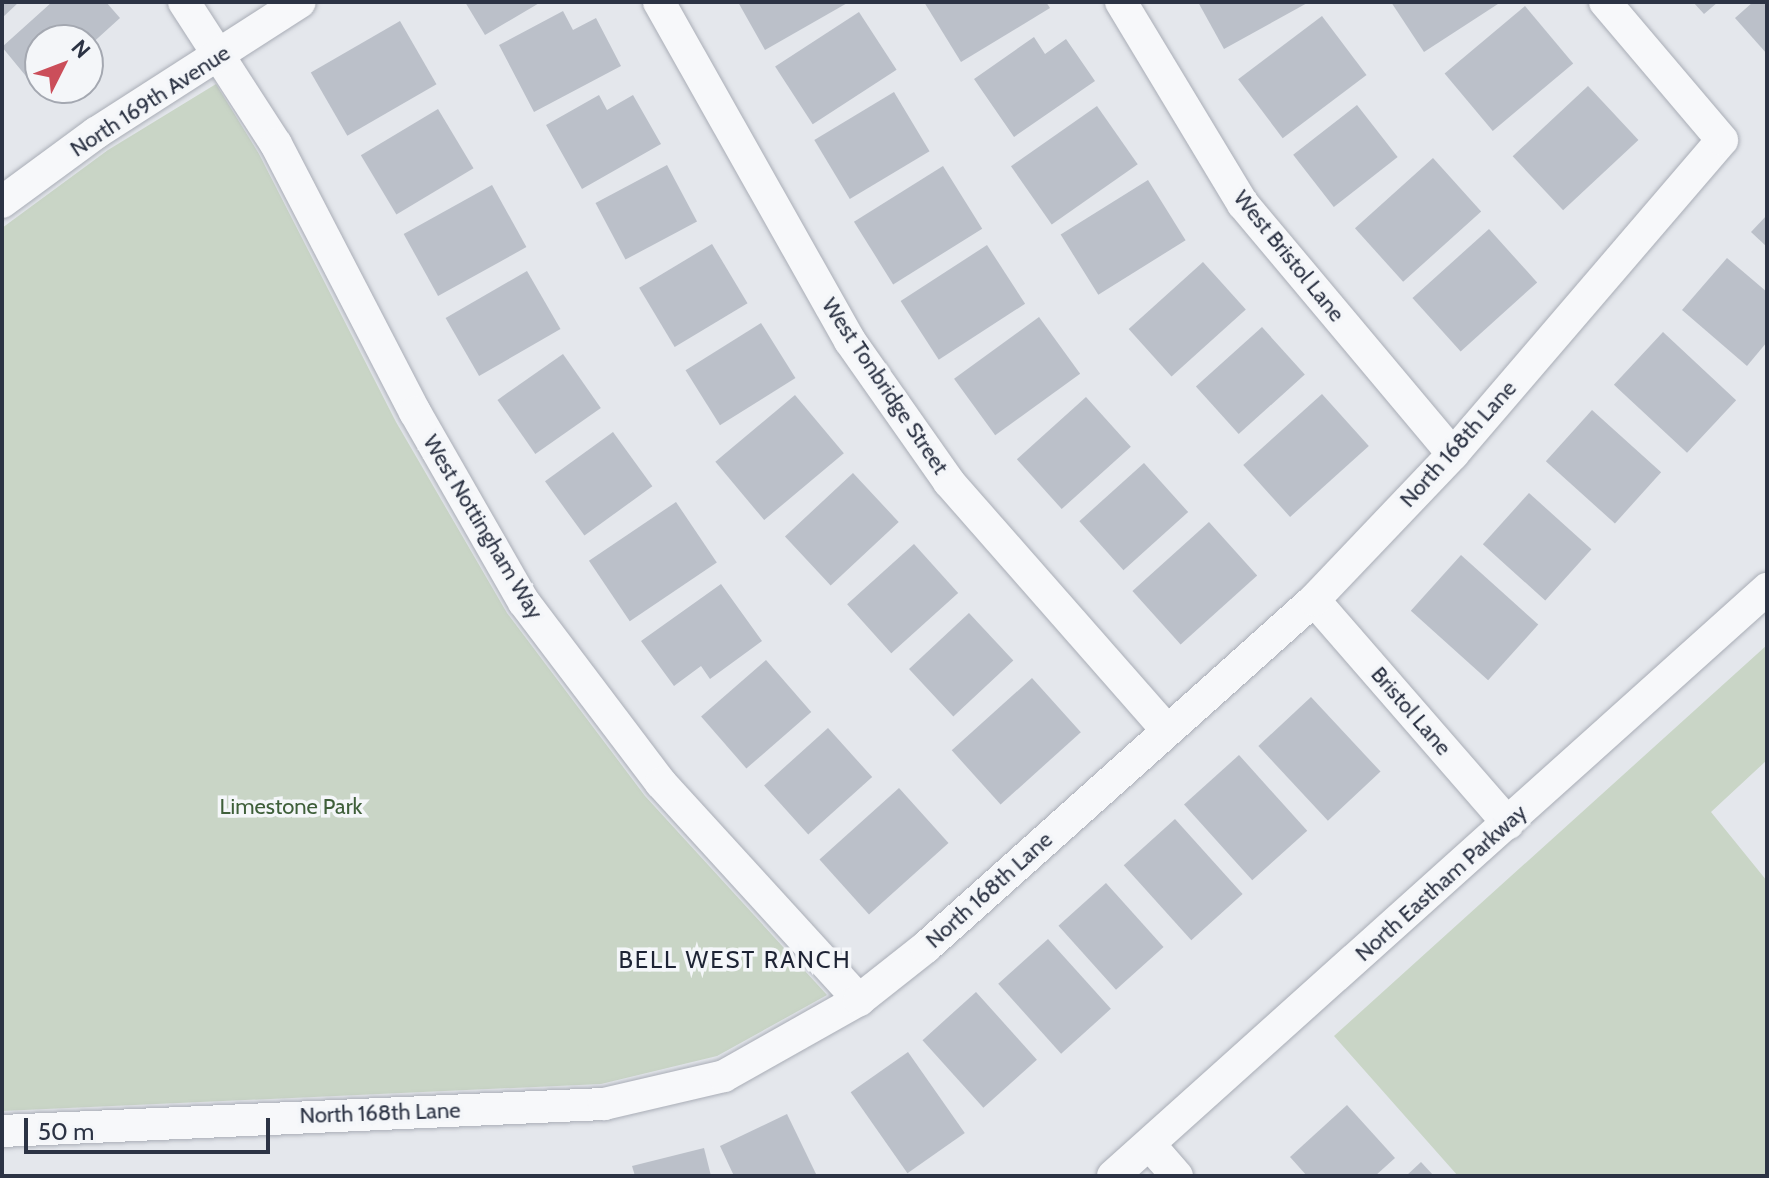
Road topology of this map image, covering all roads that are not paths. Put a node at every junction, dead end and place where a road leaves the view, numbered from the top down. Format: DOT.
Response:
graph roads {
  1 [pos="184,2"];
  2 [pos="300,2"];
  3 [pos="659,2"];
  4 [pos="1121,2"];
  5 [pos="1605,2"];
  6 [pos="223,56"];
  7 [pos="2,202"];
  8 [pos="1453,454"];
  9 [pos="1767,589"];
  10 [pos="1314,600"];
  11 [pos="1167,730"];
  12 [pos="1508,823"];
  13 [pos="859,1000"];
  14 [pos="2,1131"];
  15 [pos="1150,1145"];
  16 [pos="1113,1176"];
  17 [pos="1177,1176"];
  1 -- 6 [label="street, West Nottingham Way"];
  2 -- 6 [label="street, North 169th Avenue"];
  3 -- 11 [label="street, West Tonbridge Street"];
  4 -- 8 [label="street, West Bristol Lane"];
  5 -- 8 [label="street, North 168th Lane"];
  6 -- 7 [label="street, North 169th Avenue"];
  6 -- 13 [label="street, West Nottingham Way"];
  8 -- 10 [label="street, North 168th Lane"];
  9 -- 12 [label="street, North Eastham Parkway"];
  10 -- 11 [label="street, North 168th Lane"];
  10 -- 12 [label="street, Bristol Lane"];
  11 -- 13 [label="street, North 168th Lane"];
  12 -- 15 [label="street, North Eastham Parkway"];
  13 -- 14 [label="street, North 168th Lane"];
  15 -- 16 [label="street, North Eastham Parkway"];
  15 -- 17 [label="street"];
}
